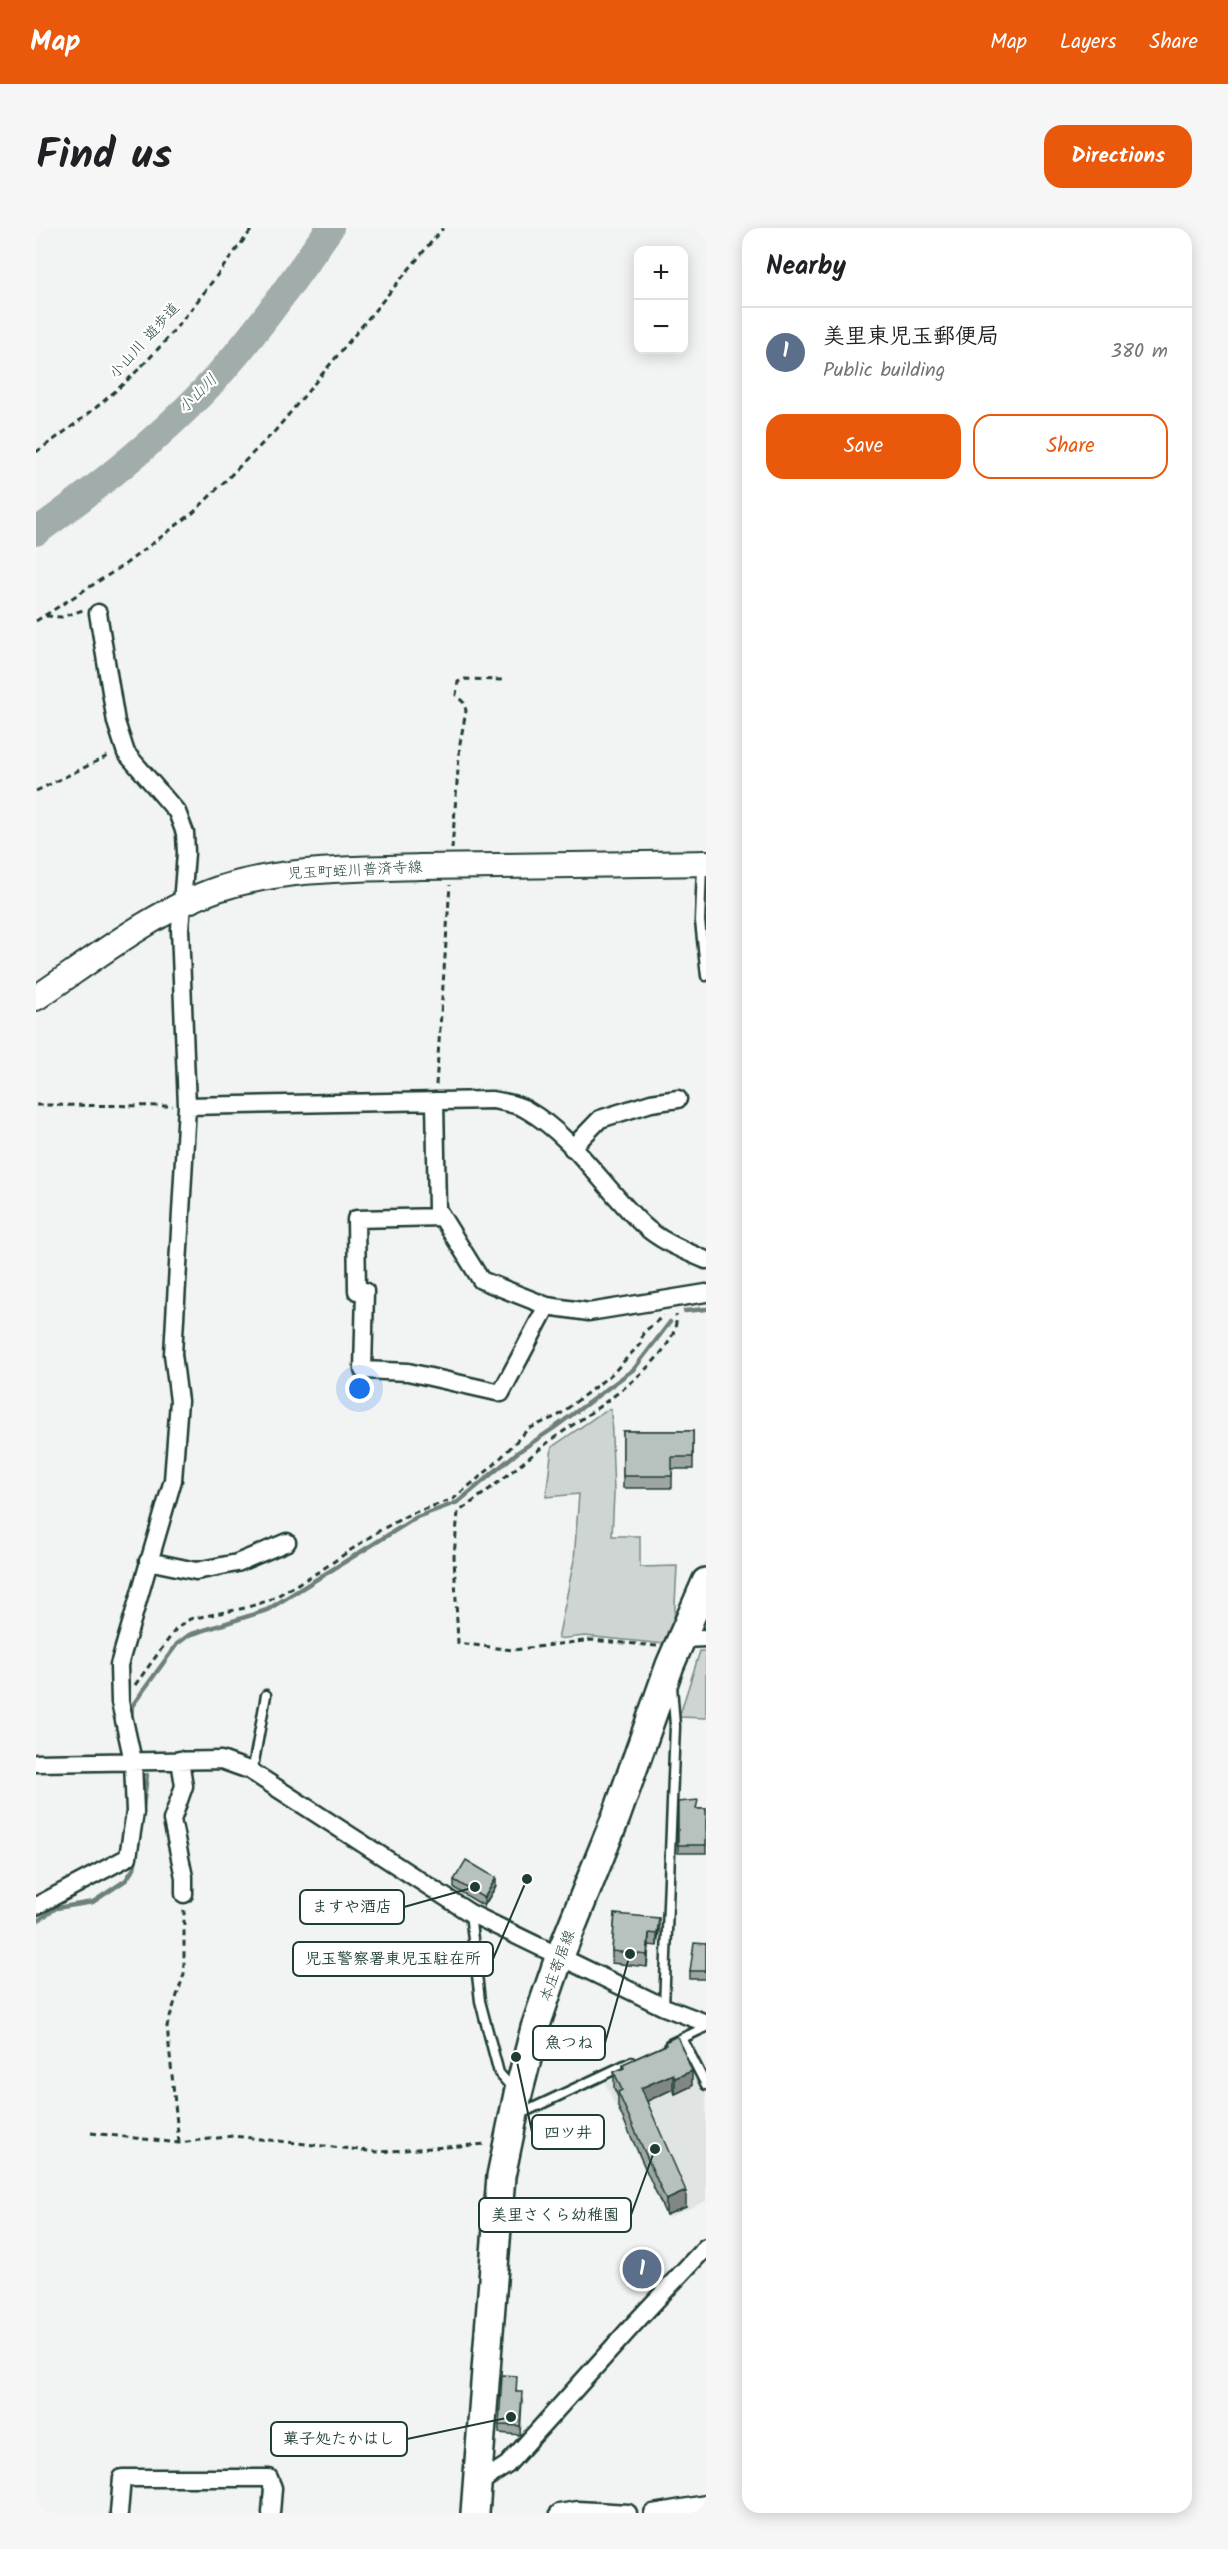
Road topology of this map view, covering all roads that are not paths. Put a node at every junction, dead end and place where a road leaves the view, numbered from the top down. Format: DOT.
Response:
graph roads {
  1 [pos="98,613"];
  2 [pos="704,863"];
  3 [pos="181,905"];
  4 [pos="706,976"];
  5 [pos="36,998"];
  6 [pos="678,1099"];
  7 [pos="435,1101"];
  8 [pos="187,1106"];
  9 [pos="572,1148"];
  10 [pos="442,1217"];
  11 [pos="706,1260"];
  12 [pos="706,1293"];
  13 [pos="547,1306"];
  14 [pos="287,1542"];
  15 [pos="148,1561"];
  16 [pos="706,1582"];
  17 [pos="684,1647"];
  18 [pos="266,1695"];
  19 [pos="180,1760"];
  20 [pos="133,1761"];
  21 [pos="36,1763"];
  22 [pos="249,1770"];
  23 [pos="184,1894"];
  24 [pos="36,1906"];
  25 [pos="470,1913"];
  26 [pos="559,1958"];
  27 [pos="664,2007"];
  28 [pos="706,2025"];
  29 [pos="682,2038"];
  30 [pos="661,2048"];
  31 [pos="640,2057"];
  32 [pos="706,2085"];
  33 [pos="512,2118"];
  34 [pos="706,2247"];
  35 [pos="478,2483"];
  36 [pos="706,2504"];
  37 [pos="119,2513"];
  38 [pos="271,2513"];
  39 [pos="475,2513"];
  40 [pos="559,2513"];
  41 [pos="628,2513"];
  42 [pos="653,2513"];
  1 -- 3 [label="street"];
  2 -- 3 [label="main road, 児玉町蛭川普済寺線"];
  2 -- 4 [label="lane"];
  3 -- 5 [label="main road, 児玉町蛭川普済寺線"];
  3 -- 8 [label="street"];
  6 -- 9 [label="street"];
  7 -- 8 [label="street"];
  7 -- 9 [label="street"];
  7 -- 10 [label="street"];
  8 -- 15 [label="street"];
  9 -- 11 [label="street"];
  10 -- 13 [label="street"];
  10 -- 13 [label="street"];
  12 -- 13 [label="street"];
  14 -- 15 [label="street"];
  15 -- 20 [label="street"];
  16 -- 17 [label="main road, 本庄寄居線"];
  17 -- 26 [label="main road, 本庄寄居線"];
  17 -- 27 [label="lane"];
  18 -- 22 [label="lane"];
  19 -- 20 [label="street"];
  19 -- 22 [label="street"];
  19 -- 23 [label="street"];
  20 -- 21 [label="street"];
  20 -- 24 [label="street"];
  22 -- 25 [label="street"];
  25 -- 26 [label="street"];
  25 -- 33 [label="lane"];
  26 -- 27 [label="street"];
  26 -- 33 [label="main road, 本庄寄居線"];
  27 -- 28 [label="street"];
  28 -- 29 [label="lane"];
  29 -- 30 [label="lane"];
  29 -- 32 [label="lane"];
  31 -- 33 [label="lane"];
  33 -- 35 [label="main road, 本庄寄居線"];
  34 -- 35 [label="street"];
  35 -- 39 [label="main road, 本庄寄居線"];
  36 -- 42 [label="street"];
  37 -- 38 [label="street"];
  40 -- 41 [label="street"];
}
